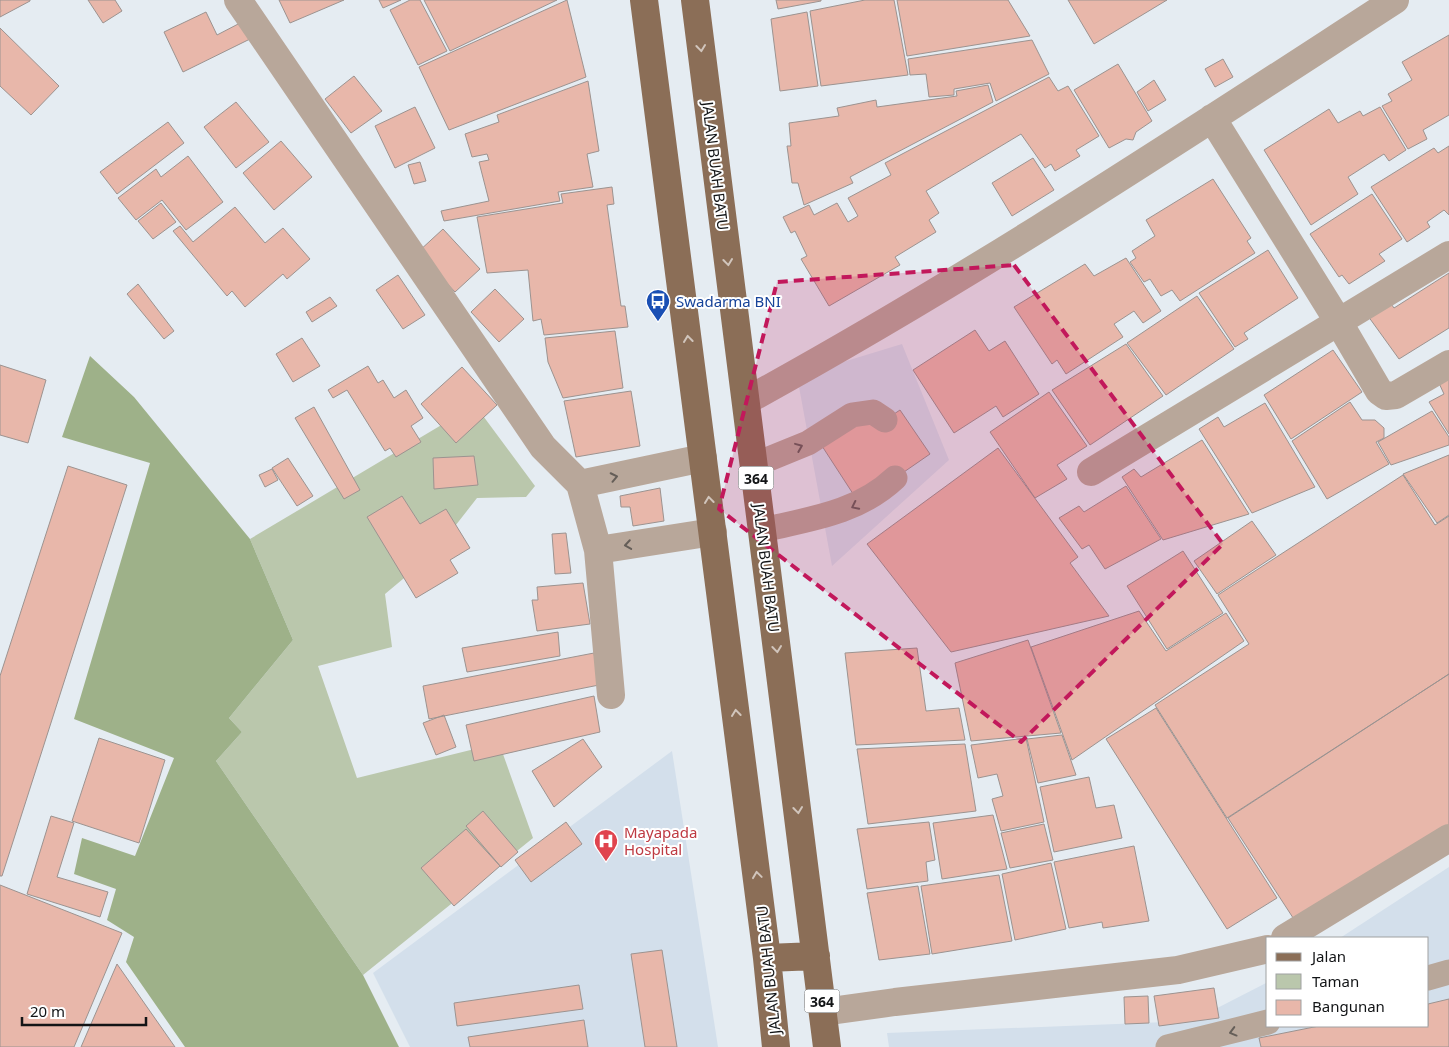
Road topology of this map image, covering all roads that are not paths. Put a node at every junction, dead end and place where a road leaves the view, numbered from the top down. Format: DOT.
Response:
graph roads {
  1 [pos="238,0"];
  2 [pos="644,0"];
  3 [pos="695,0"];
  4 [pos="1395,0"];
  5 [pos="1212,118"];
  6 [pos="1449,255"];
  7 [pos="1338,321"];
  8 [pos="1449,364"];
  9 [pos="746,401"];
  10 [pos="885,420"];
  11 [pos="703,458"];
  12 [pos="754,465"];
  13 [pos="1091,472"];
  14 [pos="895,478"];
  15 [pos="580,484"];
  16 [pos="762,530"];
  17 [pos="713,532"];
  18 [pos="598,550"];
  19 [pos="610,695"];
  20 [pos="1449,838"];
  21 [pos="1287,937"];
  22 [pos="1266,949"];
  23 [pos="816,956"];
  24 [pos="768,958"];
  25 [pos="1449,972"];
  26 [pos="1429,978"];
  27 [pos="823,1012"];
  28 [pos="1266,1023"];
  29 [pos="1200,1044"];
  30 [pos="776,1047"];
  31 [pos="828,1047"];
  32 [pos="1168,1047"];
  1 -- 15 [label="street"];
  11 -- 2 [label="main road, JALAN BUAH BATU, one-way"];
  3 -- 9 [label="main road, JALAN BUAH BATU / 364, one-way"];
  4 -- 5 [label="street"];
  5 -- 7 [label="street"];
  5 -- 9 [label="street"];
  6 -- 7 [label="street"];
  7 -- 8 [label="street"];
  7 -- 13 [label="street"];
  9 -- 12 [label="main road, JALAN BUAH BATU / 364"];
  12 -- 10 [label="lane, one-way"];
  15 -- 11 [label="street, one-way"];
  17 -- 11 [label="main road, JALAN BUAH BATU, one-way"];
  12 -- 16 [label="main road, JALAN BUAH BATU / 364"];
  14 -- 16 [label="lane, one-way"];
  15 -- 18 [label="street"];
  16 -- 23 [label="main road, JALAN BUAH BATU / 364, one-way"];
  17 -- 18 [label="street, one-way"];
  24 -- 17 [label="main road, JALAN BUAH BATU, one-way"];
  18 -- 19 [label="street"];
  20 -- 21 [label="street"];
  22 -- 27 [label="street"];
  23 -- 24 [label="main road"];
  23 -- 27 [label="main road, JALAN BUAH BATU / 364"];
  24 -- 30 [label="main road, JALAN BUAH BATU"];
  25 -- 26 [label="lane"];
  27 -- 31 [label="main road, JALAN BUAH BATU / 364"];
  28 -- 29 [label="lane, one-way"];
  29 -- 32 [label="lane"];
}
